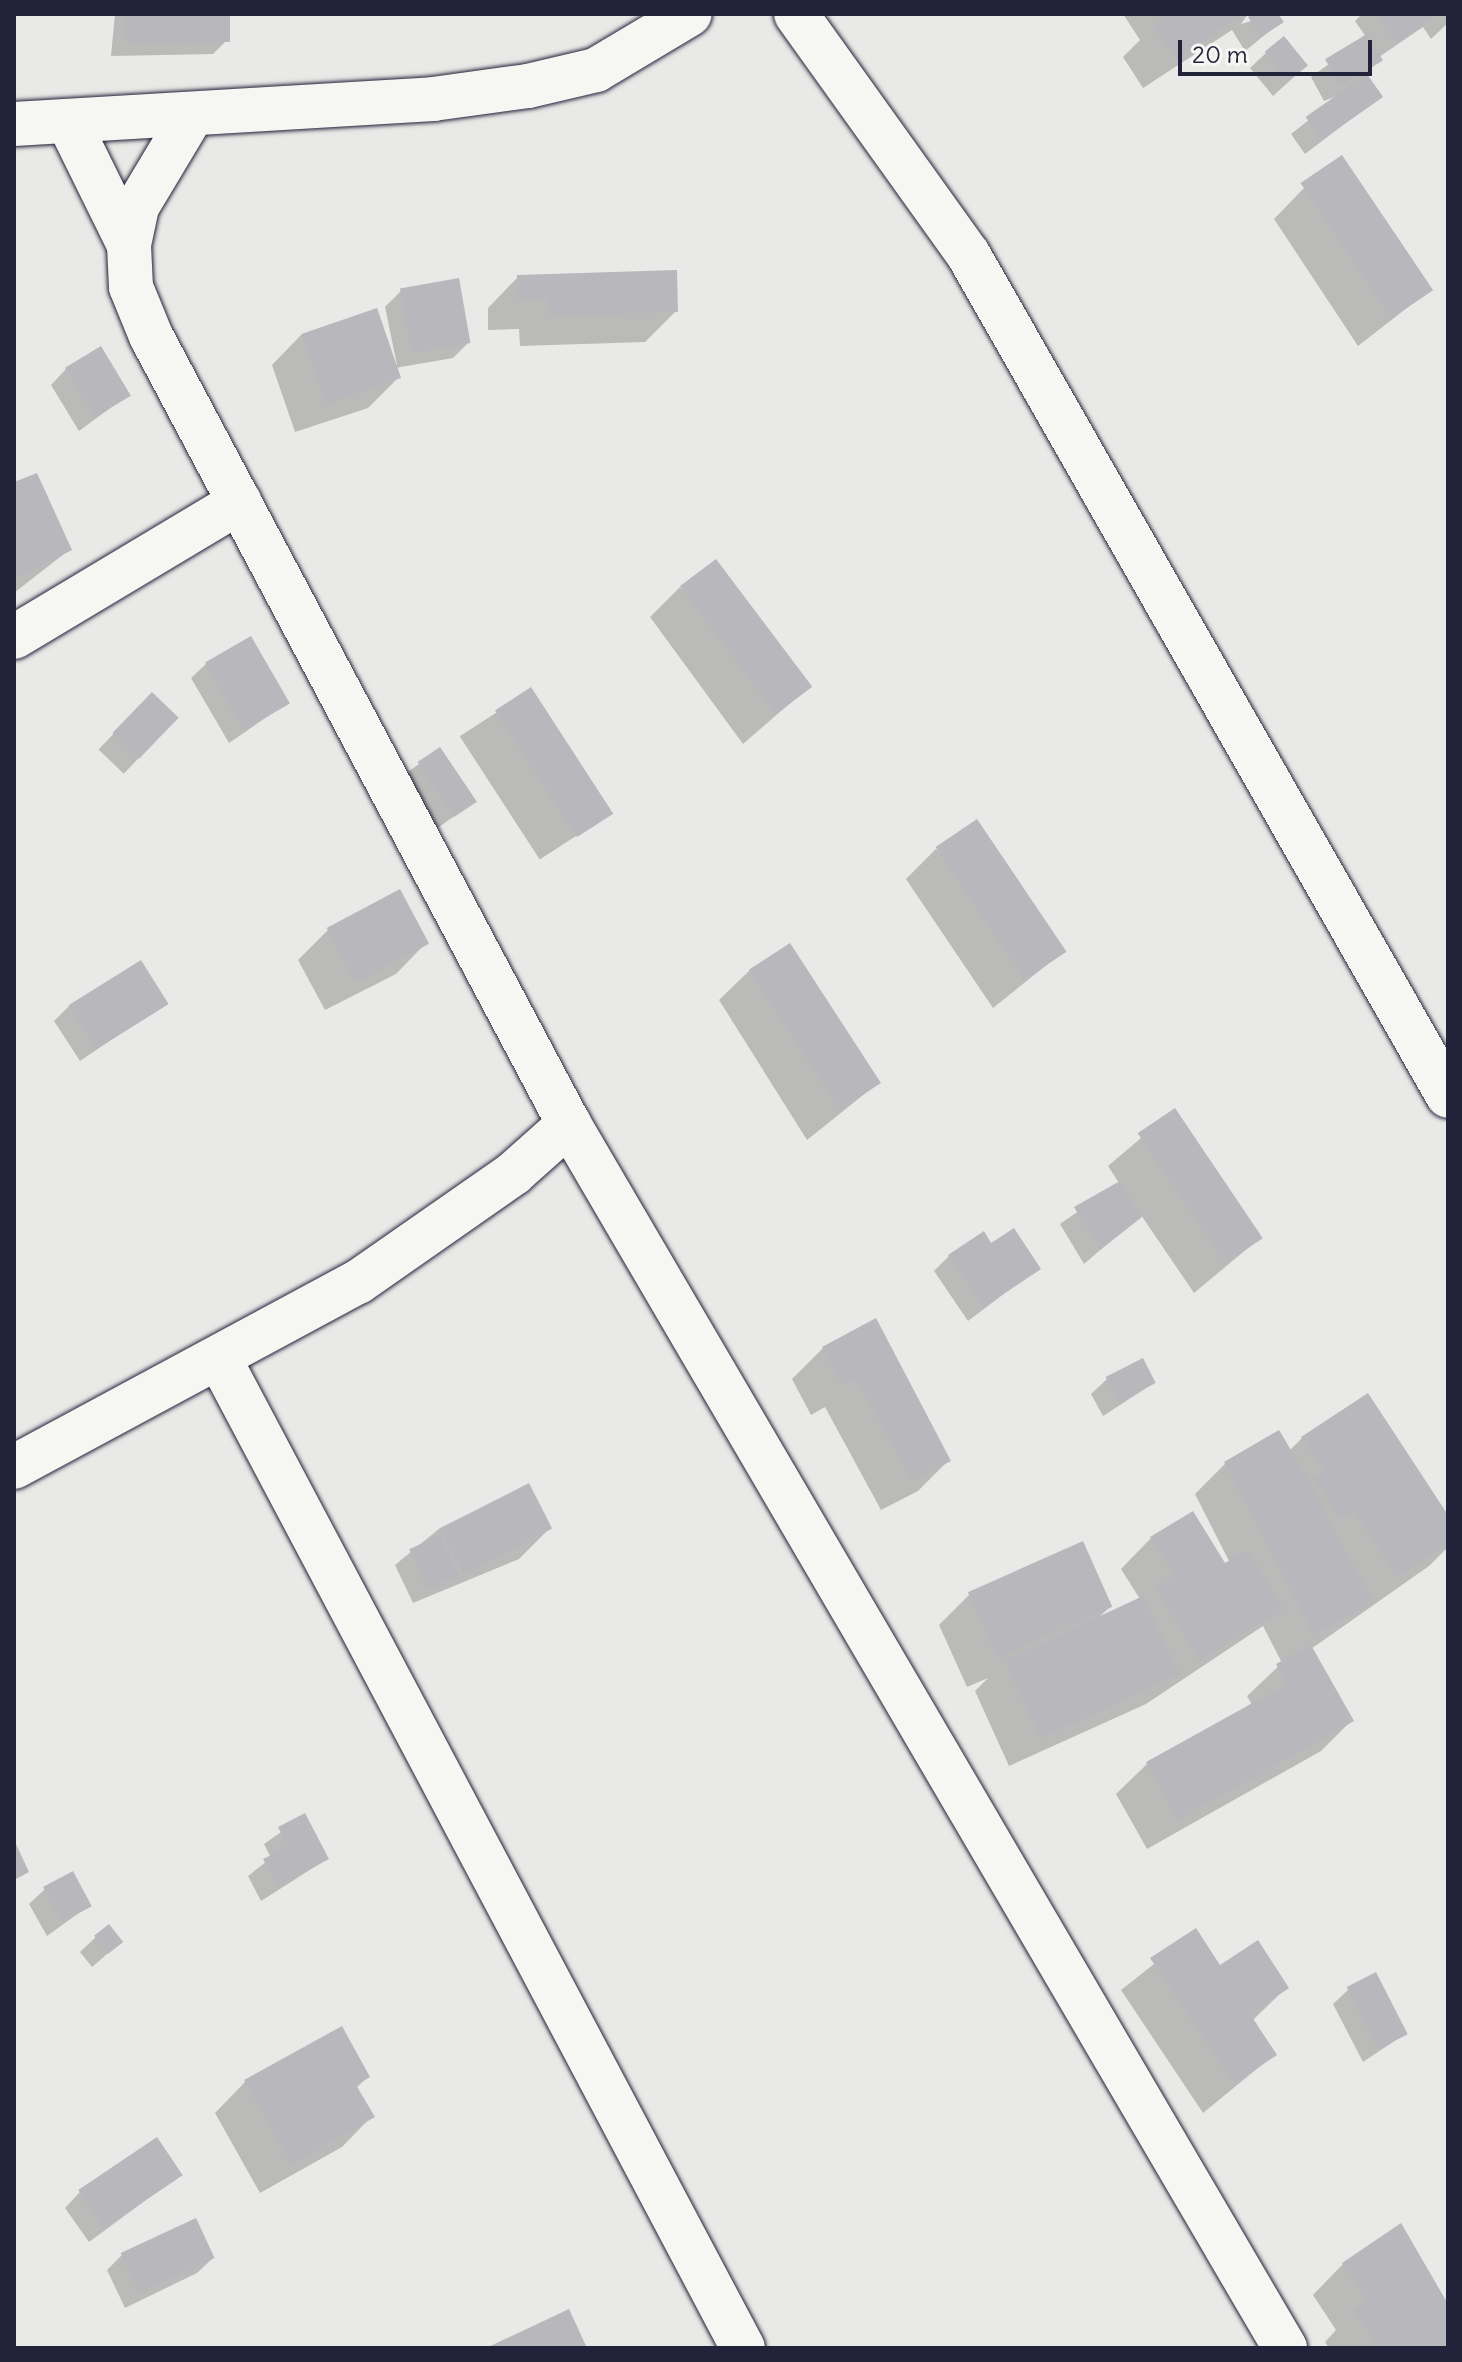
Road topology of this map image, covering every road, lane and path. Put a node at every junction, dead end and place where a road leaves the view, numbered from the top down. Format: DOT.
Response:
graph roads {
  1 [pos="690,14"];
  2 [pos="796,14"];
  3 [pos="192,115"];
  4 [pos="68,121"];
  5 [pos="14,124"];
  6 [pos="129,245"];
  7 [pos="240,502"];
  8 [pos="14,637"];
  9 [pos="1448,1096"];
  10 [pos="569,1124"];
  11 [pos="219,1358"];
  12 [pos="14,1467"];
  13 [pos="743,2348"];
  14 [pos="1285,2348"];
  1 -- 3 [label="street"];
  2 -- 9 [label="street"];
  3 -- 4 [label="street"];
  3 -- 6 [label="street"];
  4 -- 5 [label="street"];
  4 -- 6 [label="street"];
  6 -- 7 [label="street"];
  7 -- 8 [label="street"];
  7 -- 10 [label="street"];
  10 -- 11 [label="street"];
  10 -- 14 [label="street"];
  11 -- 12 [label="street"];
  11 -- 13 [label="street"];
}
